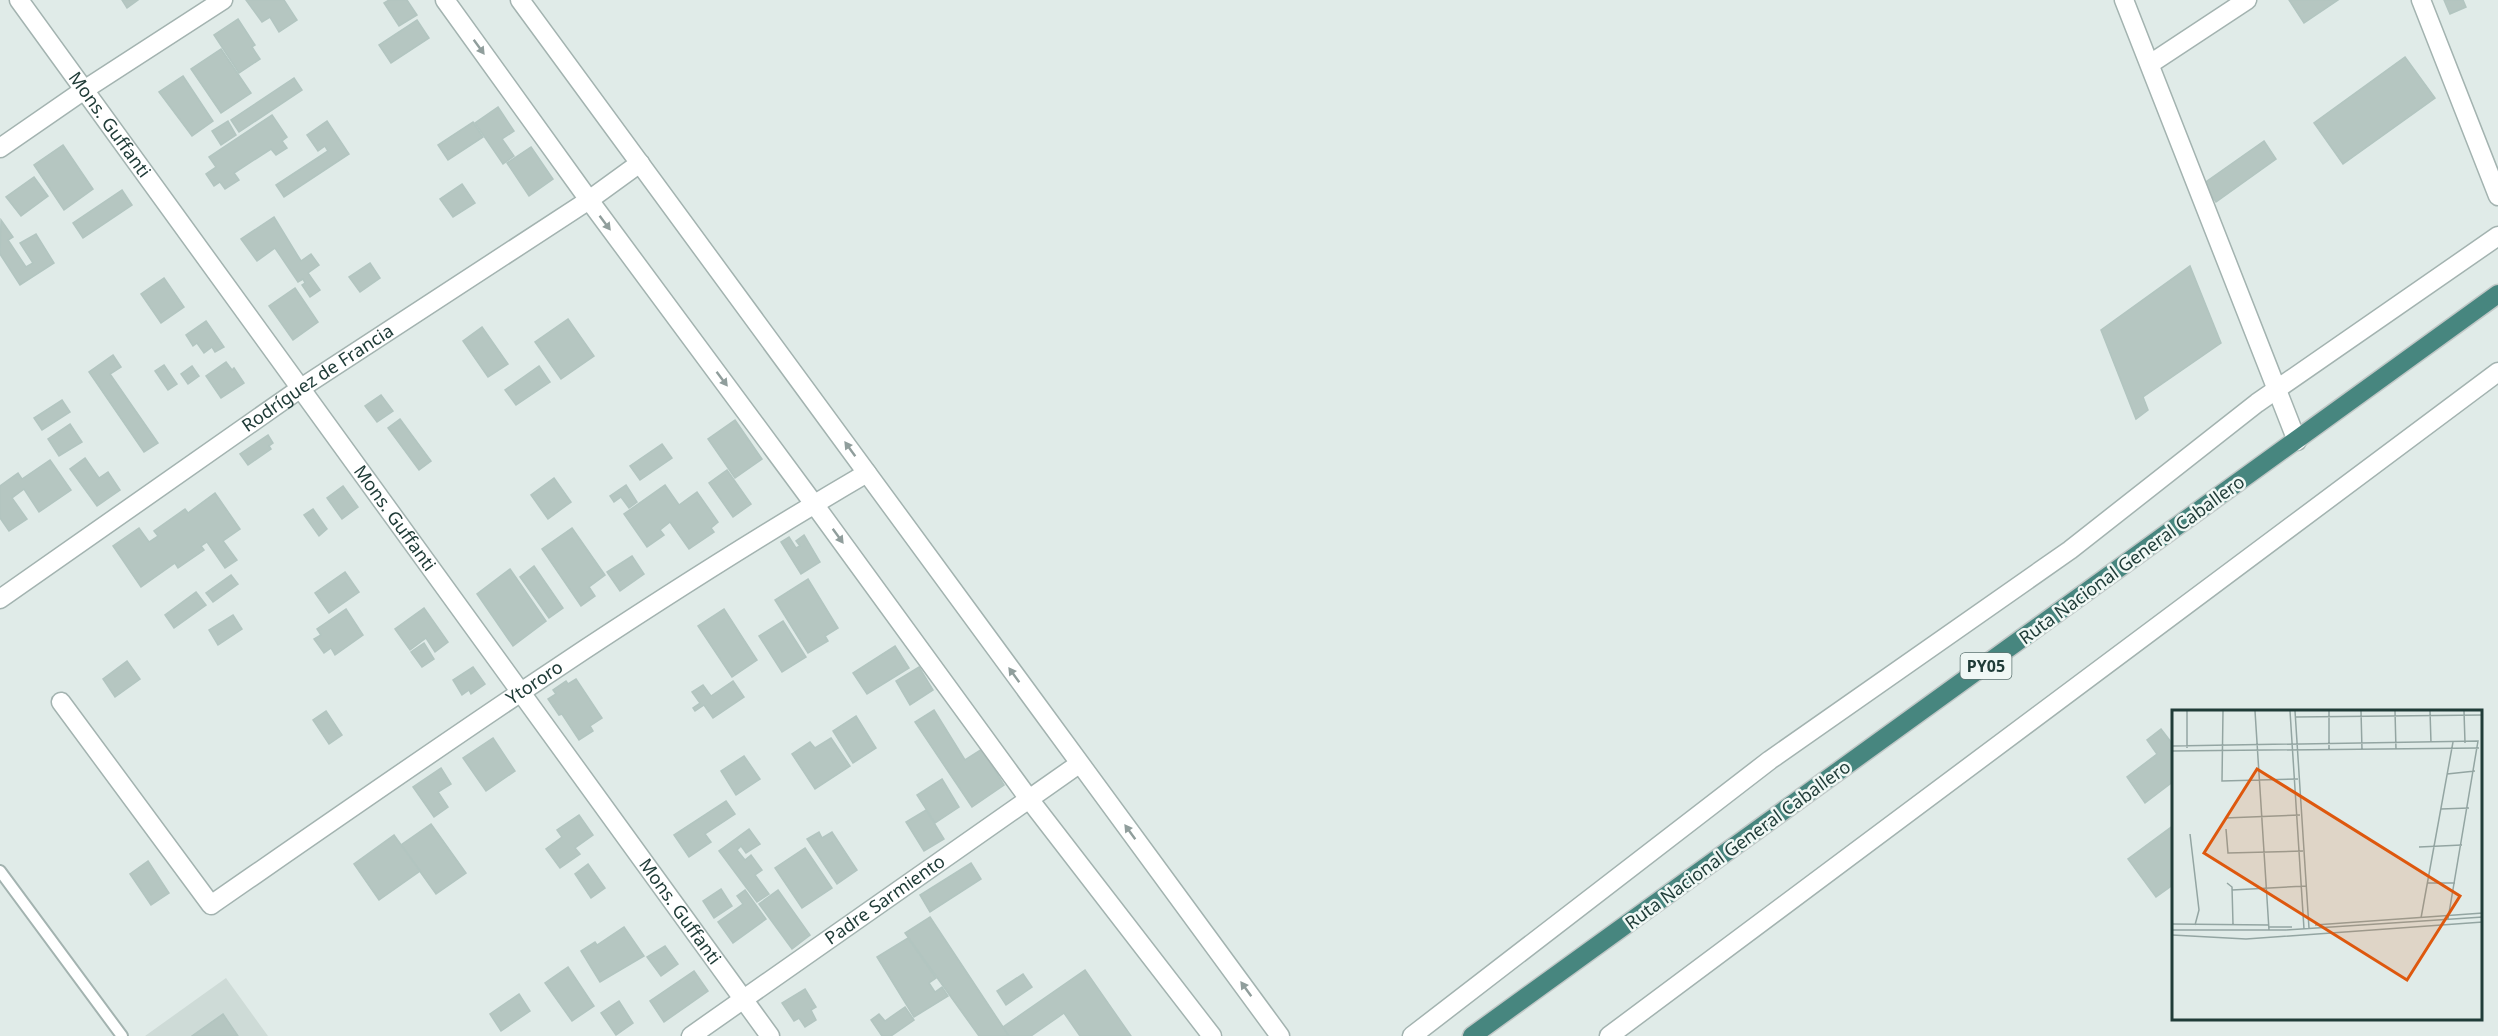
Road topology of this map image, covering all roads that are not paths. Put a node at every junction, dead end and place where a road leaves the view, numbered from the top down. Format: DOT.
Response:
graph roads {
  1 [pos="19,0"];
  2 [pos="223,0"];
  3 [pos="445,0"];
  4 [pos="520,0"];
  5 [pos="2124,0"];
  6 [pos="2247,0"];
  7 [pos="2421,0"];
  8 [pos="2150,64"];
  9 [pos="84,90"];
  10 [pos="0,148"];
  11 [pos="640,163"];
  12 [pos="2498,196"];
  13 [pos="589,201"];
  14 [pos="2498,236"];
  15 [pos="2498,294"];
  16 [pos="2498,372"];
  17 [pos="301,388"];
  18 [pos="2277,389"];
  19 [pos="2297,441"];
  20 [pos="867,473"];
  21 [pos="814,504"];
  22 [pos="0,599"];
  23 [pos="520,691"];
  24 [pos="61,702"];
  25 [pos="1080,764"];
  26 [pos="1029,799"];
  27 [pos="0,871"];
  28 [pos="744,999"];
  29 [pos="122,1036"];
  30 [pos="691,1036"];
  31 [pos="770,1036"];
  32 [pos="1212,1036"];
  33 [pos="1280,1036"];
  34 [pos="1412,1036"];
  35 [pos="1472,1036"];
  36 [pos="1609,1036"];
  1 -- 9 [label="street, Mons. Guffanti"];
  2 -- 9 [label="street"];
  3 -- 13 [label="street, one-way"];
  4 -- 11 [label="street"];
  5 -- 8 [label="street"];
  6 -- 8 [label="street"];
  7 -- 12 [label="street"];
  8 -- 18 [label="street"];
  9 -- 10 [label="street"];
  9 -- 17 [label="street, Mons. Guffanti"];
  11 -- 13 [label="street, Rodríguez de Francia"];
  20 -- 11 [label="street, one-way"];
  13 -- 17 [label="street, Rodríguez de Francia"];
  13 -- 21 [label="street, one-way"];
  14 -- 18 [label="street"];
  15 -- 19 [label="highway, Ruta Nacional General Caballero / PY05"];
  16 -- 36 [label="street"];
  17 -- 22 [label="street, Rodríguez de Francia"];
  17 -- 23 [label="street, Mons. Guffanti"];
  18 -- 19 [label="street"];
  18 -- 34 [label="street"];
  19 -- 35 [label="highway, Ruta Nacional General Caballero / PY05"];
  20 -- 21 [label="street, Ytororo"];
  25 -- 20 [label="street, one-way"];
  21 -- 23 [label="street, Ytororo"];
  21 -- 26 [label="street, one-way"];
  23 -- 24 [label="street, Ytororo"];
  23 -- 28 [label="street, Mons. Guffanti"];
  25 -- 26 [label="street, Padre Sarmiento"];
  33 -- 25 [label="street, one-way"];
  26 -- 28 [label="street, Padre Sarmiento"];
  26 -- 32 [label="street"];
  27 -- 29 [label="lane"];
  28 -- 30 [label="street, Padre Sarmiento"];
  28 -- 31 [label="street, Mons. Guffanti"];
}
